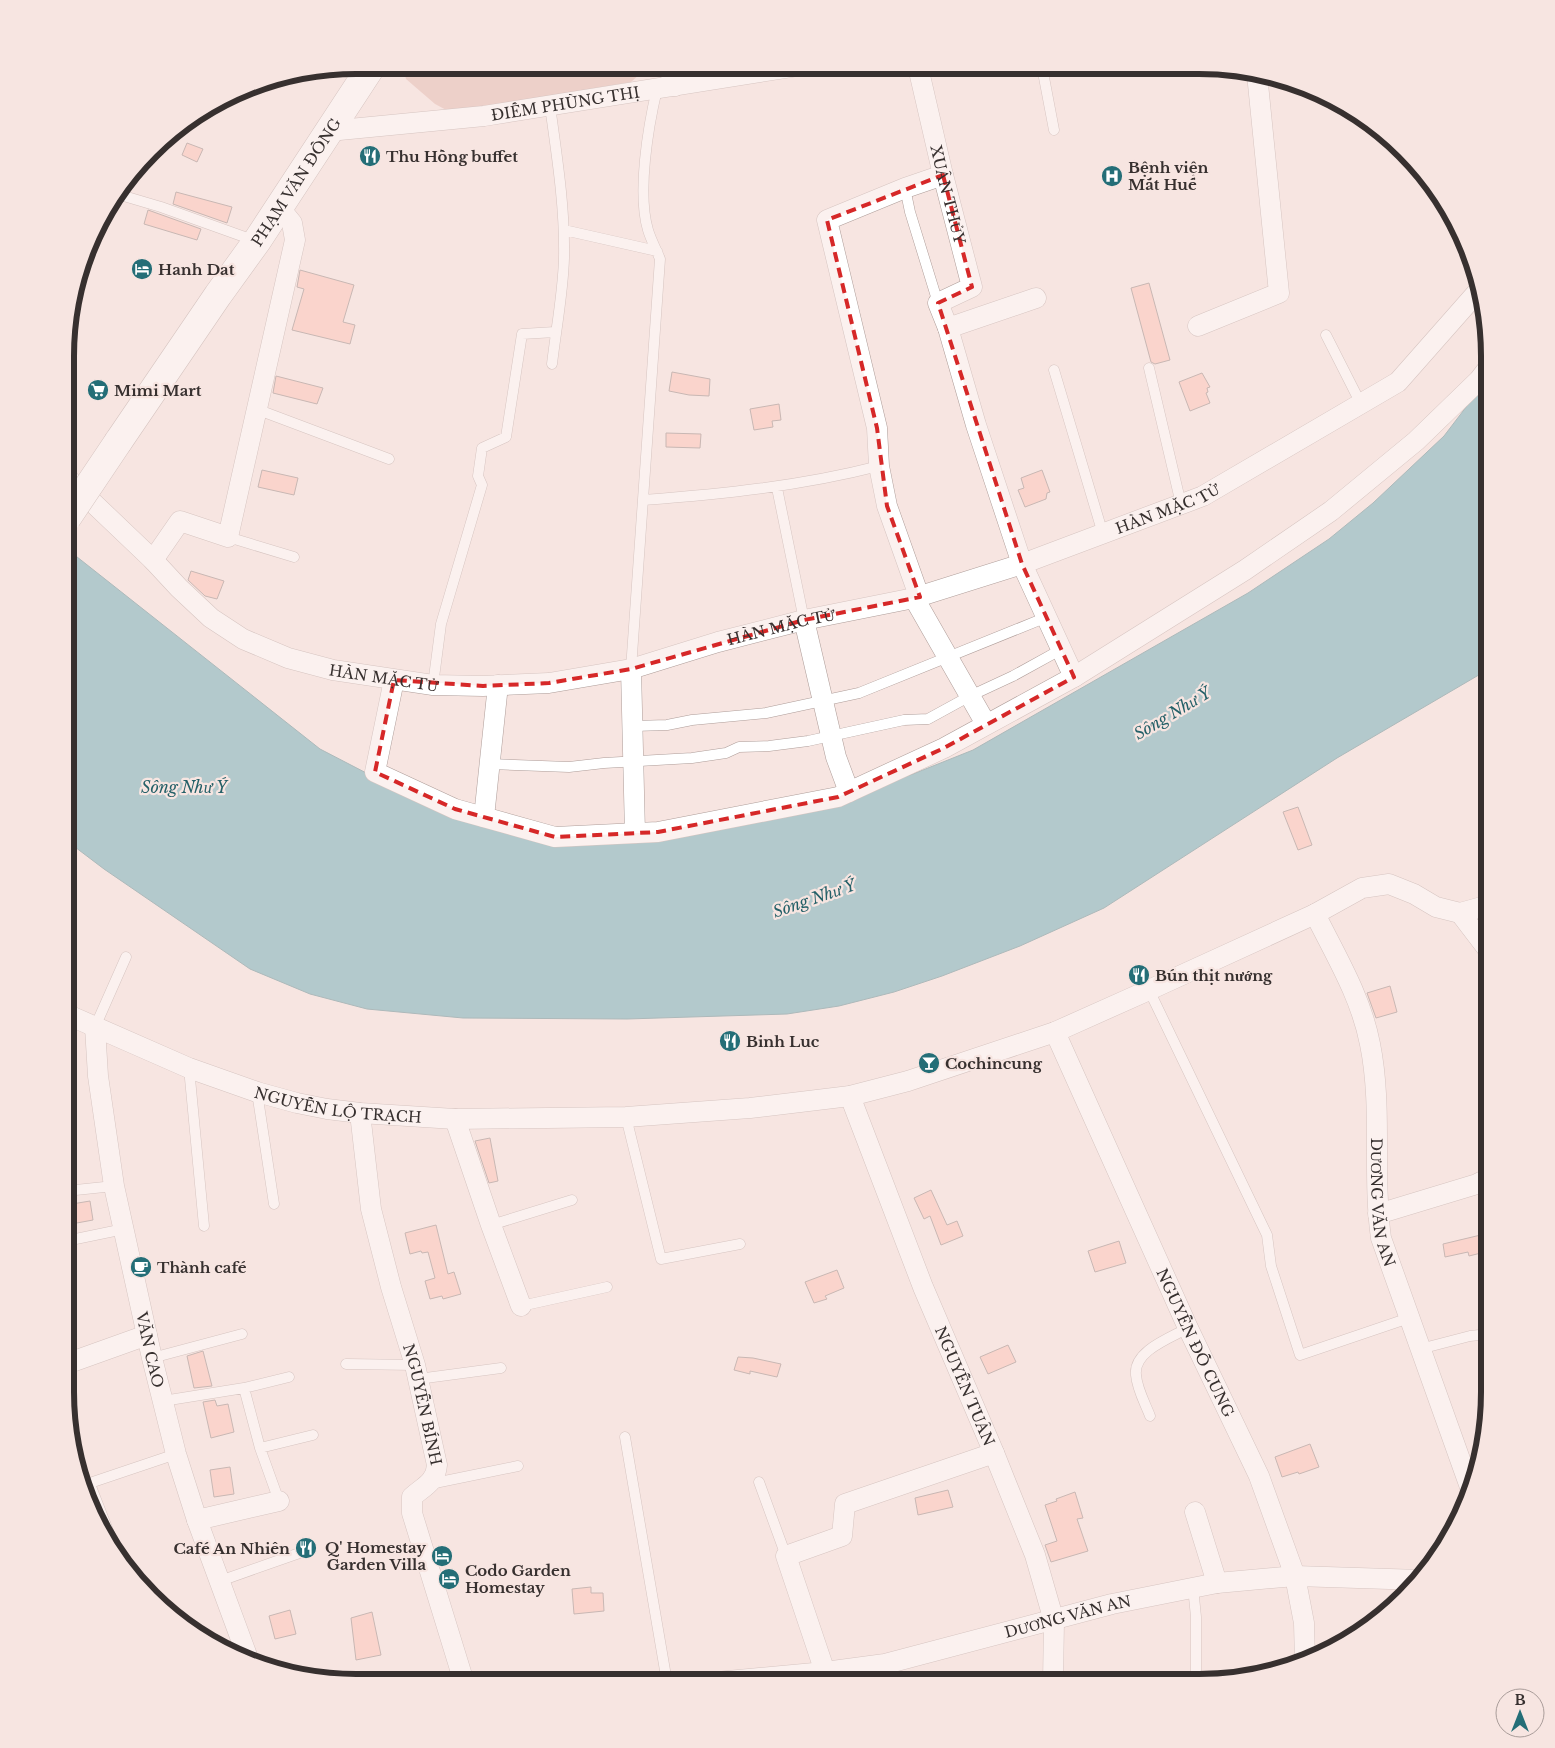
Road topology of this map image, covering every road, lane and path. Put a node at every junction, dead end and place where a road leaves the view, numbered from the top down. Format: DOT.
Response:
graph roads {
  1 [pos="366,74"];
  2 [pos="667,74"];
  3 [pos="750,74"];
  4 [pos="920,74"];
  5 [pos="1043,74"];
  6 [pos="1259,80"];
  7 [pos="666,88"];
  8 [pos="550,106"];
  9 [pos="1054,130"];
  10 [pos="329,131"];
  11 [pos="943,175"];
  12 [pos="905,188"];
  13 [pos="123,196"];
  14 [pos="279,207"];
  15 [pos="564,230"];
  16 [pos="257,241"];
  17 [pos="657,251"];
  18 [pos="1475,295"];
  19 [pos="1036,298"];
  20 [pos="938,303"];
  21 [pos="1198,326"];
  22 [pos="948,328"];
  23 [pos="555,332"];
  24 [pos="1326,334"];
  25 [pos="552,364"];
  26 [pos="1149,368"];
  27 [pos="1054,370"];
  28 [pos="1481,376"];
  29 [pos="1361,404"];
  30 [pos="256,409"];
  31 [pos="389,459"];
  32 [pos="879,466"];
  33 [pos="74,485"];
  34 [pos="777,488"];
  35 [pos="643,500"];
  36 [pos="1181,504"];
  37 [pos="74,508"];
  38 [pos="1104,534"];
  39 [pos="228,537"];
  40 [pos="294,557"];
  41 [pos="153,560"];
  42 [pos="1022,564"];
  43 [pos="917,597"];
  44 [pos="1047,617"];
  45 [pos="804,620"];
  46 [pos="1062,649"];
  47 [pos="948,657"];
  48 [pos="631,669"];
  49 [pos="1074,677"];
  50 [pos="394,680"];
  51 [pos="433,685"];
  52 [pos="498,685"];
  53 [pos="970,696"];
  54 [pos="823,702"];
  55 [pos="986,724"];
  56 [pos="634,726"];
  57 [pos="831,736"];
  58 [pos="634,762"];
  59 [pos="490,764"];
  60 [pos="849,792"];
  61 [pos="484,817"];
  62 [pos="635,833"];
  63 [pos="1481,907"];
  64 [pos="1460,913"];
  65 [pos="1315,914"];
  66 [pos="1481,941"];
  67 [pos="126,957"];
  68 [pos="1149,990"];
  69 [pos="74,1018"];
  70 [pos="95,1027"];
  71 [pos="1055,1032"];
  72 [pos="189,1068"];
  73 [pos="257,1092"];
  74 [pos="850,1096"];
  75 [pos="360,1113"];
  76 [pos="626,1117"];
  77 [pos="455,1118"];
  78 [pos="1481,1182"];
  79 [pos="114,1186"];
  80 [pos="74,1190"];
  81 [pos="572,1200"];
  82 [pos="274,1204"];
  83 [pos="1378,1214"];
  84 [pos="491,1225"];
  85 [pos="204,1226"];
  86 [pos="124,1229"];
  87 [pos="74,1239"];
  88 [pos="740,1244"];
  89 [pos="607,1287"];
  90 [pos="521,1306"];
  91 [pos="1410,1318"];
  92 [pos="1188,1328"];
  93 [pos="242,1334"];
  94 [pos="147,1335"];
  95 [pos="1481,1335"];
  96 [pos="1420,1349"];
  97 [pos="152,1358"];
  98 [pos="74,1361"];
  99 [pos="346,1364"];
  100 [pos="501,1368"];
  101 [pos="416,1372"];
  102 [pos="289,1377"];
  103 [pos="244,1388"];
  104 [pos="162,1401"];
  105 [pos="1150,1416"];
  106 [pos="312,1435"];
  107 [pos="625,1436"];
  108 [pos="260,1448"];
  109 [pos="994,1453"];
  110 [pos="176,1454"];
  111 [pos="518,1466"];
  112 [pos="1467,1480"];
  113 [pos="759,1482"];
  114 [pos="89,1484"];
  115 [pos="429,1484"];
  116 [pos="279,1501"];
  117 [pos="1195,1512"];
  118 [pos="197,1520"];
  119 [pos="308,1550"];
  120 [pos="786,1556"];
  121 [pos="1295,1576"];
  122 [pos="220,1580"];
  123 [pos="1410,1580"];
  124 [pos="1217,1583"];
  125 [pos="1193,1587"];
  126 [pos="1054,1620"];
  127 [pos="245,1652"];
  128 [pos="1305,1654"];
  129 [pos="825,1672"];
  130 [pos="884,1673"];
  131 [pos="462,1674"];
  132 [pos="666,1674"];
  133 [pos="804,1674"];
  134 [pos="1053,1674"];
  135 [pos="1196,1674"];
  1 -- 10 [label="main road, PHẠM VĂN ĐỒNG"];
  2 -- 7 [label="street"];
  3 -- 7 [label="street, ĐIỀM PHÙNG THỊ"];
  4 -- 11 [label="street, XUÂN THỦY"];
  5 -- 9 [label="lane"];
  6 -- 21 [label="street"];
  7 -- 8 [label="street, ĐIỀM PHÙNG THỊ"];
  7 -- 17 [label="lane"];
  8 -- 10 [label="street, ĐIỀM PHÙNG THỊ"];
  8 -- 15 [label="lane"];
  10 -- 14 [label="main road, PHẠM VĂN ĐỒNG"];
  11 -- 12 [label="street"];
  11 -- 20 [label="street, XUÂN THỦY"];
  12 -- 20 [label="lane"];
  12 -- 32 [label="street"];
  13 -- 16 [label="lane"];
  14 -- 16 [label="main road, PHẠM VĂN ĐỒNG"];
  14 -- 30 [label="street"];
  15 -- 17 [label="lane"];
  15 -- 23 [label="lane"];
  16 -- 37 [label="main road, PHẠM VĂN ĐỒNG, bridge"];
  17 -- 35 [label="lane"];
  18 -- 29 [label="street, HÀN MẶC TỬ"];
  19 -- 22 [label="street"];
  20 -- 22 [label="street"];
  22 -- 42 [label="street"];
  23 -- 25 [label="lane"];
  23 -- 51 [label="lane"];
  24 -- 29 [label="lane"];
  26 -- 36 [label="lane"];
  27 -- 38 [label="lane"];
  28 -- 49 [label="street"];
  29 -- 36 [label="street, HÀN MẶC TỬ"];
  30 -- 31 [label="lane"];
  30 -- 39 [label="street"];
  32 -- 34 [label="lane"];
  32 -- 43 [label="street"];
  33 -- 41 [label="street, HÀN MẶC TỬ"];
  34 -- 35 [label="lane"];
  34 -- 45 [label="lane"];
  35 -- 48 [label="lane"];
  36 -- 38 [label="street, HÀN MẶC TỬ"];
  38 -- 42 [label="street, HÀN MẶC TỬ"];
  39 -- 40 [label="lane"];
  39 -- 41 [label="street"];
  41 -- 50 [label="street, HÀN MẶC TỬ"];
  42 -- 43 [label="street, HÀN MẶC TỬ"];
  42 -- 44 [label="street"];
  43 -- 45 [label="street, HÀN MẶC TỬ"];
  43 -- 47 [label="street"];
  44 -- 46 [label="street"];
  44 -- 47 [label="lane"];
  45 -- 48 [label="street, HÀN MẶC TỬ"];
  45 -- 54 [label="street"];
  46 -- 49 [label="street"];
  46 -- 53 [label="lane"];
  47 -- 53 [label="street"];
  47 -- 54 [label="lane"];
  48 -- 52 [label="street, HÀN MẶC TỬ"];
  48 -- 56 [label="street"];
  49 -- 55 [label="street"];
  50 -- 51 [label="street, HÀN MẶC TỬ"];
  50 -- 61 [label="street"];
  51 -- 52 [label="street, HÀN MẶC TỬ"];
  52 -- 59 [label="street"];
  53 -- 55 [label="street"];
  53 -- 57 [label="lane"];
  54 -- 56 [label="lane"];
  54 -- 57 [label="street"];
  55 -- 60 [label="street"];
  56 -- 58 [label="street"];
  57 -- 58 [label="lane"];
  57 -- 60 [label="street"];
  58 -- 59 [label="lane"];
  58 -- 62 [label="street"];
  59 -- 61 [label="street"];
  60 -- 62 [label="street"];
  61 -- 62 [label="street"];
  63 -- 64 [label="street"];
  64 -- 65 [label="street, NGUYỄN LỘ TRẠCH"];
  64 -- 66 [label="street"];
  65 -- 68 [label="street, NGUYỄN LỘ TRẠCH"];
  65 -- 83 [label="street, DƯƠNG VĂN AN"];
  67 -- 70 [label="lane"];
  68 -- 71 [label="street, NGUYỄN LỘ TRẠCH"];
  68 -- 91 [label="lane"];
  69 -- 70 [label="street, NGUYỄN LỘ TRẠCH"];
  70 -- 72 [label="street, NGUYỄN LỘ TRẠCH"];
  70 -- 79 [label="street, VĂN CAO"];
  71 -- 74 [label="street, NGUYỄN LỘ TRẠCH"];
  71 -- 92 [label="street, NGUYỄN ĐỖ CUNG"];
  72 -- 73 [label="street, NGUYỄN LỘ TRẠCH"];
  72 -- 85 [label="lane"];
  73 -- 75 [label="street, NGUYỄN LỘ TRẠCH"];
  73 -- 82 [label="lane"];
  74 -- 76 [label="street, NGUYỄN LỘ TRẠCH"];
  74 -- 109 [label="street, NGUYỄN TUÂN"];
  75 -- 77 [label="street, NGUYỄN LỘ TRẠCH"];
  75 -- 101 [label="street, NGUYỄN BÍNH"];
  76 -- 77 [label="street, NGUYỄN LỘ TRẠCH"];
  76 -- 88 [label="lane"];
  77 -- 84 [label="street"];
  78 -- 83 [label="street"];
  79 -- 80 [label="lane"];
  79 -- 86 [label="street, VĂN CAO"];
  81 -- 84 [label="lane"];
  83 -- 91 [label="street, DƯƠNG VĂN AN"];
  84 -- 90 [label="street"];
  86 -- 87 [label="lane"];
  86 -- 94 [label="street, VĂN CAO"];
  89 -- 90 [label="lane"];
  91 -- 96 [label="street, DƯƠNG VĂN AN"];
  92 -- 105 [label="lane"];
  92 -- 121 [label="street, NGUYỄN ĐỖ CUNG"];
  93 -- 97 [label="lane"];
  94 -- 97 [label="street, VĂN CAO"];
  94 -- 98 [label="street"];
  95 -- 96 [label="lane"];
  96 -- 112 [label="street, DƯƠNG VĂN AN"];
  97 -- 104 [label="street, VĂN CAO"];
  99 -- 101 [label="lane"];
  100 -- 101 [label="lane"];
  101 -- 115 [label="street, NGUYỄN BÍNH"];
  102 -- 103 [label="lane"];
  103 -- 104 [label="lane"];
  103 -- 108 [label="lane"];
  104 -- 110 [label="street, VĂN CAO"];
  106 -- 108 [label="lane"];
  107 -- 132 [label="lane"];
  108 -- 116 [label="lane"];
  109 -- 120 [label="street"];
  109 -- 126 [label="street, NGUYỄN TUÂN"];
  110 -- 114 [label="lane"];
  110 -- 118 [label="street, VĂN CAO"];
  111 -- 115 [label="lane"];
  113 -- 120 [label="lane"];
  115 -- 131 [label="street, NGUYỄN BÍNH"];
  116 -- 118 [label="street"];
  117 -- 124 [label="street"];
  118 -- 122 [label="street, VĂN CAO"];
  119 -- 122 [label="lane"];
  120 -- 129 [label="street"];
  121 -- 123 [label="street, DƯƠNG VĂN AN"];
  121 -- 124 [label="street, DƯƠNG VĂN AN"];
  121 -- 128 [label="street, NGUYỄN ĐỖ CUNG"];
  122 -- 127 [label="street, VĂN CAO"];
  124 -- 125 [label="street, DƯƠNG VĂN AN"];
  125 -- 126 [label="street, DƯƠNG VĂN AN"];
  125 -- 135 [label="lane"];
  126 -- 130 [label="street, DƯƠNG VĂN AN"];
  126 -- 134 [label="street, NGUYỄN TUÂN"];
  129 -- 130 [label="street, DƯƠNG VĂN AN"];
  129 -- 133 [label="street, DƯƠNG VĂN AN"];
}
